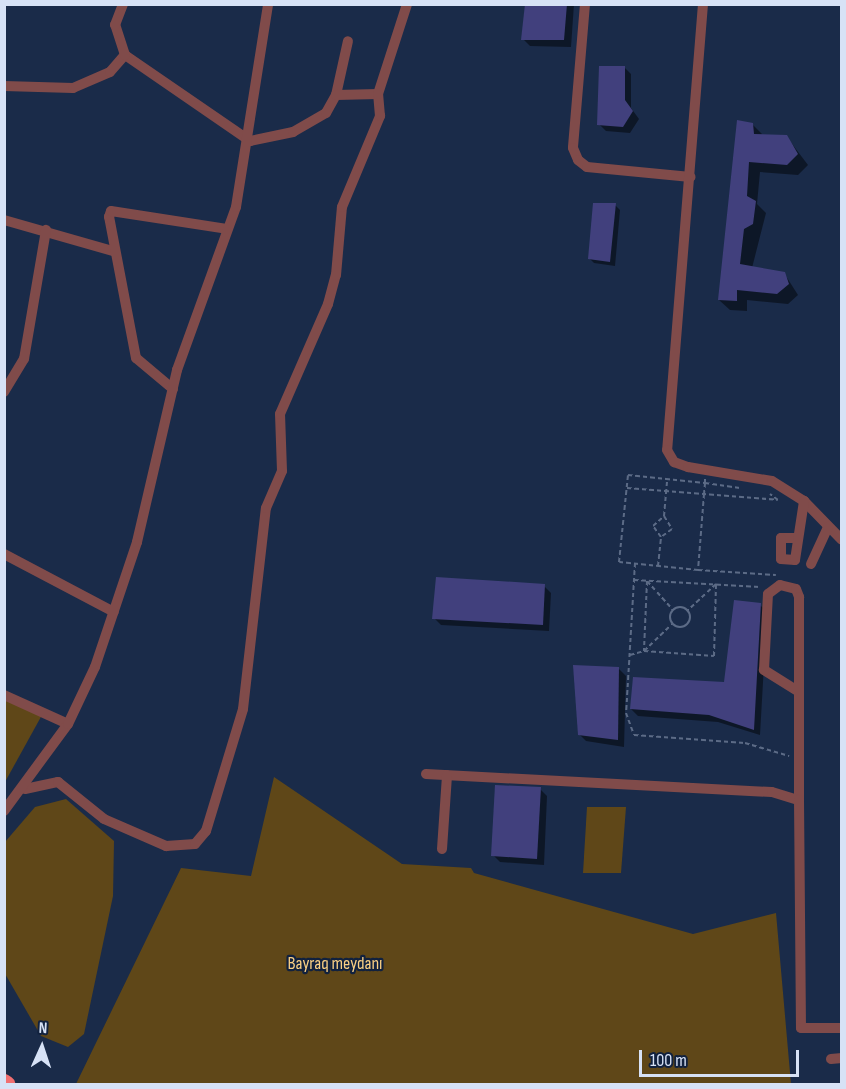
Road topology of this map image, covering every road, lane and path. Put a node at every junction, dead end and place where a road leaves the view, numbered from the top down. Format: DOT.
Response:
graph roads {
  1 [pos="123,4"];
  2 [pos="267,4"];
  3 [pos="407,4"];
  4 [pos="585,4"];
  5 [pos="703,4"];
  6 [pos="348,41"];
  7 [pos="124,55"];
  8 [pos="4,86"];
  9 [pos="378,94"];
  10 [pos="336,95"];
  11 [pos="250,141"];
  12 [pos="691,177"];
  13 [pos="4,220"];
  14 [pos="227,229"];
  15 [pos="46,230"];
  16 [pos="113,251"];
  17 [pos="173,389"];
  18 [pos="4,392"];
  19 [pos="706,471"];
  20 [pos="667,480"];
  21 [pos="705,483"];
  22 [pos="627,488"];
  23 [pos="746,488"];
  24 [pos="666,491"];
  25 [pos="766,491"];
  26 [pos="704,494"];
  27 [pos="804,501"];
  28 [pos="664,516"];
  29 [pos="828,527"];
  30 [pos="661,537"];
  31 [pos="797,538"];
  32 [pos="842,540"];
  33 [pos="796,551"];
  34 [pos="4,554"];
  35 [pos="635,563"];
  36 [pos="658,566"];
  37 [pos="698,570"];
  38 [pos="634,580"];
  39 [pos="647,581"];
  40 [pos="716,584"];
  41 [pos="787,585"];
  42 [pos="773,588"];
  43 [pos="673,610"];
  44 [pos="687,611"];
  45 [pos="114,612"];
  46 [pos="672,624"];
  47 [pos="644,651"];
  48 [pos="630,655"];
  49 [pos="796,690"];
  50 [pos="4,695"];
  51 [pos="68,724"];
  52 [pos="796,758"];
  53 [pos="426,774"];
  54 [pos="447,775"];
  55 [pos="25,789"];
  56 [pos="799,800"];
  57 [pos="4,811"];
  58 [pos="442,849"];
  59 [pos="842,1028"];
  1 -- 7 [label="street"];
  2 -- 11 [label="street"];
  3 -- 9 [label="street"];
  4 -- 12 [label="street"];
  5 -- 12 [label="street"];
  6 -- 10 [label="street"];
  7 -- 8 [label="street"];
  7 -- 11 [label="street"];
  9 -- 10 [label="street"];
  9 -- 55 [label="street"];
  10 -- 11 [label="street"];
  11 -- 14 [label="street"];
  12 -- 19 [label="street"];
  13 -- 15 [label="street"];
  14 -- 16 [label="street"];
  14 -- 17 [label="street"];
  15 -- 16 [label="street"];
  15 -- 18 [label="street"];
  16 -- 17 [label="street"];
  17 -- 45 [label="street"];
  19 -- 21 [label="path"];
  19 -- 27 [label="street"];
  20 -- 21 [label="path"];
  20 -- 22 [label="path"];
  20 -- 24 [label="path"];
  21 -- 23 [label="path"];
  21 -- 26 [label="path"];
  22 -- 24 [label="path"];
  22 -- 35 [label="path"];
  24 -- 26 [label="path"];
  24 -- 28 [label="path"];
  25 -- 26 [label="path"];
  26 -- 37 [label="path"];
  27 -- 29 [label="street"];
  27 -- 31 [label="street"];
  28 -- 30 [label="path"];
  28 -- 30 [label="path"];
  29 -- 32 [label="street"];
  29 -- 33 [label="street"];
  30 -- 36 [label="path"];
  31 -- 33 [label="street"];
  31 -- 33 [label="street"];
  34 -- 45 [label="street"];
  35 -- 36 [label="path"];
  35 -- 38 [label="path"];
  36 -- 37 [label="path"];
  37 -- 41 [label="path"];
  38 -- 39 [label="path"];
  38 -- 48 [label="path"];
  39 -- 40 [label="path"];
  39 -- 43 [label="path"];
  39 -- 47 [label="path"];
  40 -- 42 [label="path"];
  40 -- 44 [label="path"];
  40 -- 47 [label="path"];
  41 -- 42 [label="street"];
  41 -- 49 [label="street"];
  42 -- 49 [label="street"];
  43 -- 44 [label="path"];
  43 -- 46 [label="path"];
  44 -- 46 [label="path"];
  45 -- 51 [label="street"];
  46 -- 47 [label="path"];
  47 -- 48 [label="path"];
  48 -- 52 [label="path"];
  49 -- 52 [label="street"];
  50 -- 51 [label="street"];
  51 -- 55 [label="street"];
  52 -- 56 [label="street"];
  53 -- 54 [label="street"];
  54 -- 56 [label="street"];
  54 -- 58 [label="street"];
  55 -- 57 [label="street"];
  56 -- 59 [label="street"];
}
